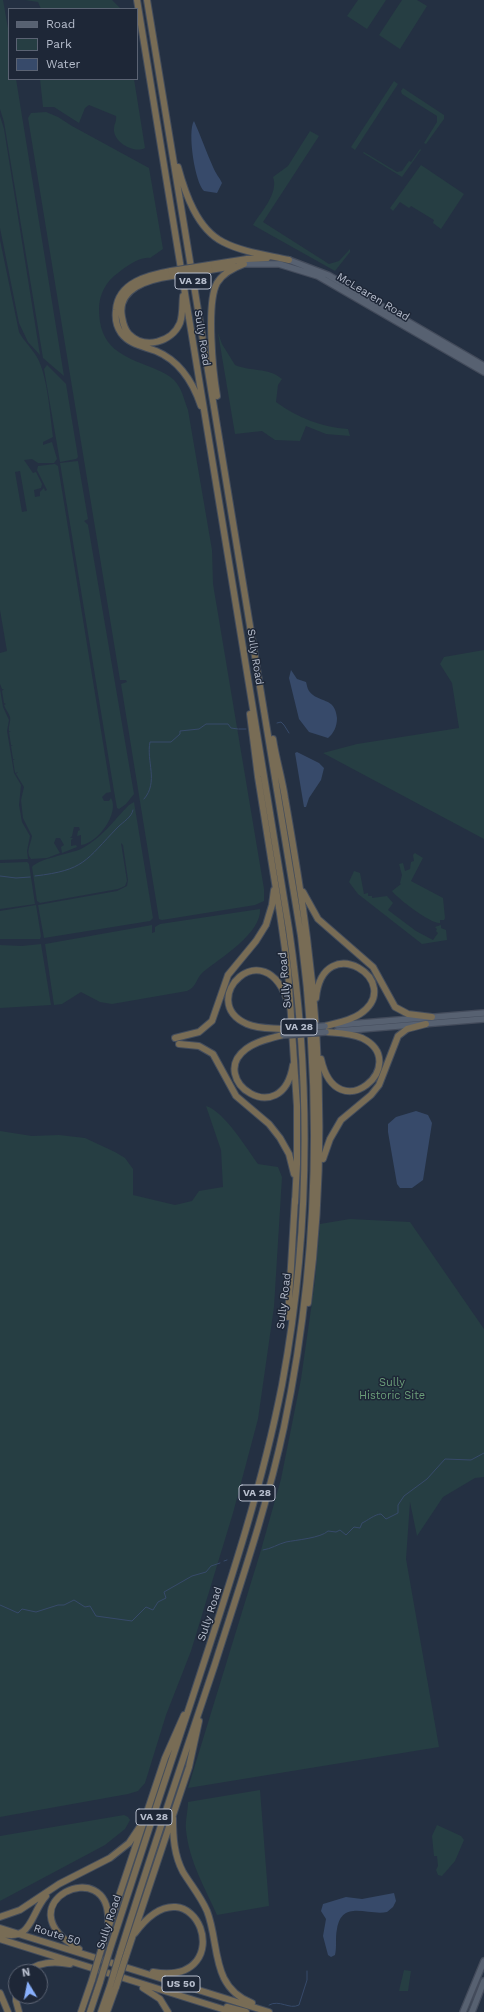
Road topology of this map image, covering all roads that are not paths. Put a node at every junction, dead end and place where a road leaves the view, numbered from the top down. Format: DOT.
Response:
graph roads {
  1 [pos="137,0"];
  2 [pos="147,0"];
  3 [pos="167,120"];
  4 [pos="289,260"];
  5 [pos="244,264"];
  6 [pos="210,267"];
  7 [pos="171,274"];
  8 [pos="183,278"];
  9 [pos="484,366"];
  10 [pos="484,372"];
  11 [pos="207,425"];
  12 [pos="220,442"];
  13 [pos="250,687"];
  14 [pos="263,702"];
  15 [pos="271,858"];
  16 [pos="296,861"];
  17 [pos="315,1007"];
  18 [pos="484,1013"];
  19 [pos="432,1017"];
  20 [pos="484,1019"];
  21 [pos="426,1024"];
  22 [pos="316,1026"];
  23 [pos="338,1026"];
  24 [pos="292,1027"];
  25 [pos="326,1029"];
  26 [pos="283,1032"];
  27 [pos="293,1040"];
  28 [pos="320,1182"];
  29 [pos="295,1203"];
  30 [pos="301,1329"];
  31 [pos="284,1369"];
  32 [pos="197,1684"];
  33 [pos="204,1694"];
  34 [pos="147,1812"];
  35 [pos="174,1812"];
  36 [pos="59,1884"];
  37 [pos="0,1917"];
  38 [pos="0,1928"];
  39 [pos="107,1930"];
  40 [pos="0,1933"];
  41 [pos="21,1934"];
  42 [pos="0,1939"];
  43 [pos="129,1948"];
  44 [pos="123,1954"];
  45 [pos="93,1956"];
  46 [pos="484,1961"];
  47 [pos="47,1964"];
  48 [pos="91,1968"];
  49 [pos="133,1968"];
  50 [pos="484,1969"];
  51 [pos="128,1980"];
  52 [pos="484,1981"];
  53 [pos="113,1987"];
  54 [pos="88,1990"];
  55 [pos="0,1993"];
  56 [pos="482,1993"];
  57 [pos="200,2002"];
  58 [pos="8,2012"];
  59 [pos="77,2012"];
  60 [pos="81,2012"];
  61 [pos="90,2012"];
  62 [pos="101,2012"];
  63 [pos="107,2012"];
  64 [pos="112,2012"];
  65 [pos="168,2012"];
  66 [pos="232,2012"];
  67 [pos="246,2012"];
  68 [pos="269,2012"];
  69 [pos="274,2012"];
  70 [pos="463,2012"];
  71 [pos="472,2012"];
  1 -- 8 [label="highway, Sully Road / VA 28"];
  2 -- 3 [label="highway, Sully Road / VA 28"];
  3 -- 4 [label="highway"];
  3 -- 12 [label="highway, Sully Road / VA 28"];
  4 -- 6 [label="highway"];
  4 -- 9 [label="main road, McLearen Road"];
  5 -- 6 [label="highway"];
  5 -- 10 [label="main road, McLearen Road"];
  5 -- 12 [label="highway"];
  6 -- 7 [label="highway, bridge"];
  7 -- 8 [label="highway"];
  7 -- 11 [label="highway"];
  8 -- 11 [label="highway, Sully Road / VA 28"];
  11 -- 13 [label="highway, Sully Road / VA 28"];
  12 -- 14 [label="highway, Sully Road / VA 28"];
  13 -- 15 [label="highway"];
  13 -- 31 [label="highway, Sully Road / VA 28"];
  14 -- 16 [label="highway"];
  14 -- 30 [label="highway, Sully Road / VA 28"];
  15 -- 24 [label="highway"];
  15 -- 29 [label="highway"];
  16 -- 17 [label="highway"];
  16 -- 19 [label="highway"];
  17 -- 22 [label="highway"];
  17 -- 23 [label="highway"];
  18 -- 19 [label="main road"];
  19 -- 23 [label="main road"];
  20 -- 21 [label="main road"];
  21 -- 23 [label="main road"];
  21 -- 28 [label="highway"];
  22 -- 25 [label="highway"];
  22 -- 28 [label="highway"];
  23 -- 25 [label="highway"];
  24 -- 26 [label="highway"];
  24 -- 27 [label="highway"];
  25 -- 26 [label="main road, bridge"];
  26 -- 27 [label="highway"];
  27 -- 29 [label="highway"];
  28 -- 30 [label="highway"];
  29 -- 31 [label="highway"];
  30 -- 33 [label="highway, Sully Road / VA 28"];
  31 -- 32 [label="highway, Sully Road / VA 28"];
  32 -- 34 [label="highway"];
  32 -- 61 [label="highway, Sully Road / VA 28, bridge"];
  33 -- 35 [label="highway"];
  33 -- 44 [label="highway, Sully Road / VA 28"];
  34 -- 36 [label="highway"];
  34 -- 39 [label="highway"];
  35 -- 43 [label="highway"];
  35 -- 69 [label="highway"];
  36 -- 37 [label="highway"];
  36 -- 41 [label="highway"];
  38 -- 41 [label="highway, Route 50 / US 50"];
  39 -- 45 [label="highway"];
  39 -- 54 [label="highway, bridge"];
  40 -- 41 [label="highway"];
  41 -- 45 [label="highway, Route 50 / US 50"];
  42 -- 48 [label="highway, Route 50 / US 50"];
  43 -- 44 [label="highway"];
  43 -- 49 [label="highway"];
  44 -- 53 [label="highway, Sully Road / VA 28, bridge"];
  45 -- 49 [label="highway, Route 50 / US 50"];
  46 -- 70 [label="main road"];
  47 -- 48 [label="highway"];
  48 -- 51 [label="highway, Route 50 / US 50"];
  49 -- 68 [label="highway, Route 50 / US 50"];
  50 -- 56 [label="main road"];
  51 -- 57 [label="highway, Route 50 / US 50"];
  51 -- 65 [label="highway"];
  52 -- 56 [label="main road"];
  53 -- 62 [label="highway, Sully Road / VA 28"];
  53 -- 63 [label="highway"];
  53 -- 64 [label="highway"];
  54 -- 59 [label="highway"];
  54 -- 60 [label="highway"];
  55 -- 58 [label="highway"];
  56 -- 71 [label="main road"];
  57 -- 66 [label="highway, Route 50 / US 50"];
  57 -- 67 [label="highway"];
}
